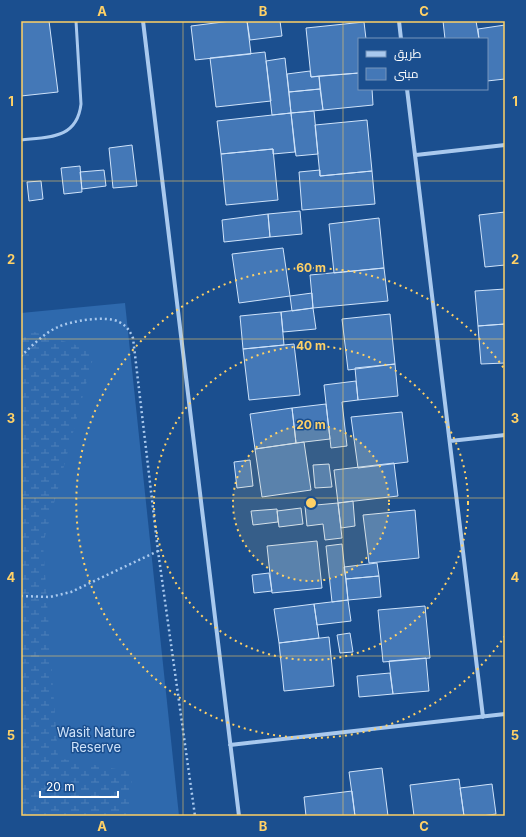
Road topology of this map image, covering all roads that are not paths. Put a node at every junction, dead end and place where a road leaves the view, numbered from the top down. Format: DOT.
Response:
graph roads {
  1 [pos="76,21"];
  2 [pos="143,21"];
  3 [pos="399,21"];
  4 [pos="401,38"];
  5 [pos="408,90"];
  6 [pos="21,140"];
  7 [pos="505,145"];
  8 [pos="416,155"];
  9 [pos="505,435"];
  10 [pos="450,441"];
  11 [pos="505,714"];
  12 [pos="483,717"];
  13 [pos="230,745"];
  14 [pos="239,816"];
  1 -- 6 [label="lane"];
  2 -- 13 [label="street"];
  3 -- 4 [label="street"];
  5 -- 8 [label="street"];
  7 -- 8 [label="street"];
  8 -- 10 [label="street"];
  9 -- 10 [label="street"];
  10 -- 12 [label="street"];
  11 -- 12 [label="street"];
  12 -- 13 [label="street"];
  13 -- 14 [label="street"];
}
